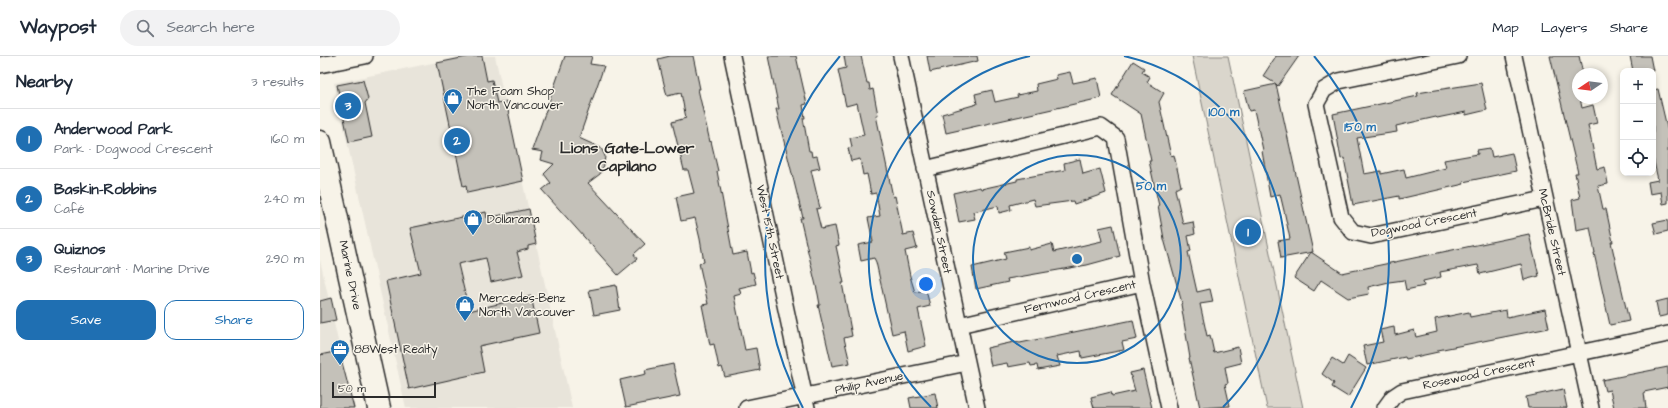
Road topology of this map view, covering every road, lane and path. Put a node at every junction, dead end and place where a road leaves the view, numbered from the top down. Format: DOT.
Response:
graph roads {
  1 [pos="365,56"];
  2 [pos="732,56"];
  3 [pos="901,56"];
  4 [pos="1458,56"];
  5 [pos="1514,56"];
  6 [pos="320,65"];
  7 [pos="320,142"];
  8 [pos="925,169"];
  9 [pos="1544,199"];
  10 [pos="1142,283"];
  11 [pos="959,325"];
  12 [pos="1668,334"];
  13 [pos="1580,353"];
  14 [pos="967,363"];
  15 [pos="806,402"];
  16 [pos="379,408"];
  17 [pos="747,408"];
  18 [pos="977,408"];
  19 [pos="1169,408"];
  20 [pos="1385,408"];
  21 [pos="1591,408"];
  1 -- 6 [label="street"];
  2 -- 15 [label="street, West 15th Street"];
  3 -- 8 [label="street, Sowden Street"];
  4 -- 9 [label="street, Dogwood Crescent"];
  5 -- 9 [label="street, McBride Street"];
  7 -- 16 [label="main road, Marine Drive"];
  8 -- 10 [label="street, Fernwood Crescent"];
  8 -- 11 [label="street, Sowden Street"];
  9 -- 13 [label="street, McBride Street"];
  10 -- 11 [label="street, Fernwood Crescent"];
  10 -- 19 [label="street"];
  11 -- 14 [label="street, Sowden Street"];
  12 -- 13 [label="street, Rosewood Crescent"];
  13 -- 20 [label="street, Rosewood Crescent"];
  13 -- 21 [label="street, McBride Street"];
  14 -- 15 [label="street, Philip Avenue"];
  14 -- 18 [label="street, Sowden Street"];
  15 -- 17 [label="street, Philip Avenue"];
}
